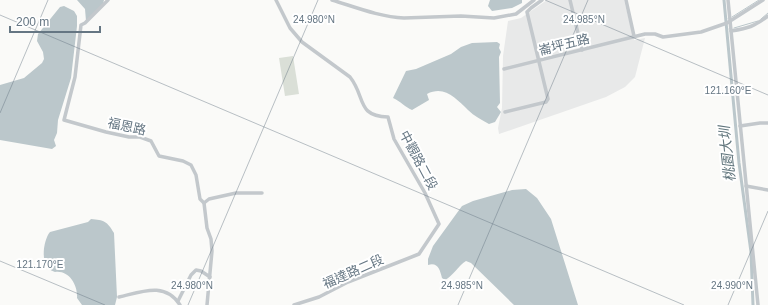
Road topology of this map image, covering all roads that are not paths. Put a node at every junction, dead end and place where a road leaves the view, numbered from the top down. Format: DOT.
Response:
graph roads {
  1 [pos="108,0"];
  2 [pos="276,0"];
  3 [pos="332,0"];
  4 [pos="534,0"];
  5 [pos="542,0"];
  6 [pos="570,0"];
  7 [pos="626,0"];
  8 [pos="728,0"];
  9 [pos="763,0"];
  10 [pos="525,7"];
  11 [pos="531,8"];
  12 [pos="768,16"];
  13 [pos="728,22"];
  14 [pos="731,31"];
  15 [pos="634,36"];
  16 [pos="582,50"];
  17 [pos="538,61"];
  18 [pos="504,69"];
  19 [pos="505,112"];
  20 [pos="768,123"];
  21 [pos="740,126"];
  22 [pos="746,186"];
  23 [pos="768,190"];
  24 [pos="262,193"];
  25 [pos="204,203"];
  26 [pos="419,254"];
  27 [pos="210,277"];
  28 [pos="119,297"];
  29 [pos="179,303"];
  30 [pos="208,305"];
  31 [pos="294,305"];
  32 [pos="758,305"];
  1 -- 25 [label="street, 福恩路"];
  2 -- 26 [label="street, 中觀路二段"];
  3 -- 10 [label="street"];
  4 -- 10 [label="street"];
  5 -- 11 [label="street"];
  6 -- 16 [label="street"];
  7 -- 15 [label="street"];
  8 -- 13 [label="street"];
  9 -- 13 [label="street"];
  10 -- 11 [label="street"];
  11 -- 17 [label="street"];
  12 -- 14 [label="street"];
  13 -- 14 [label="street"];
  13 -- 15 [label="street, 崙坪五路"];
  14 -- 21 [label="street"];
  15 -- 16 [label="street, 崙坪五路"];
  16 -- 17 [label="street, 崙坪五路"];
  17 -- 18 [label="street, 崙坪五路"];
  17 -- 19 [label="street"];
  20 -- 21 [label="street"];
  21 -- 22 [label="street"];
  22 -- 23 [label="street"];
  22 -- 32 [label="street"];
  24 -- 25 [label="street"];
  25 -- 27 [label="street, 福恩路"];
  26 -- 31 [label="street, 福達路二段"];
  27 -- 29 [label="street"];
  27 -- 30 [label="street, 福恩路"];
  28 -- 29 [label="street"];
}
